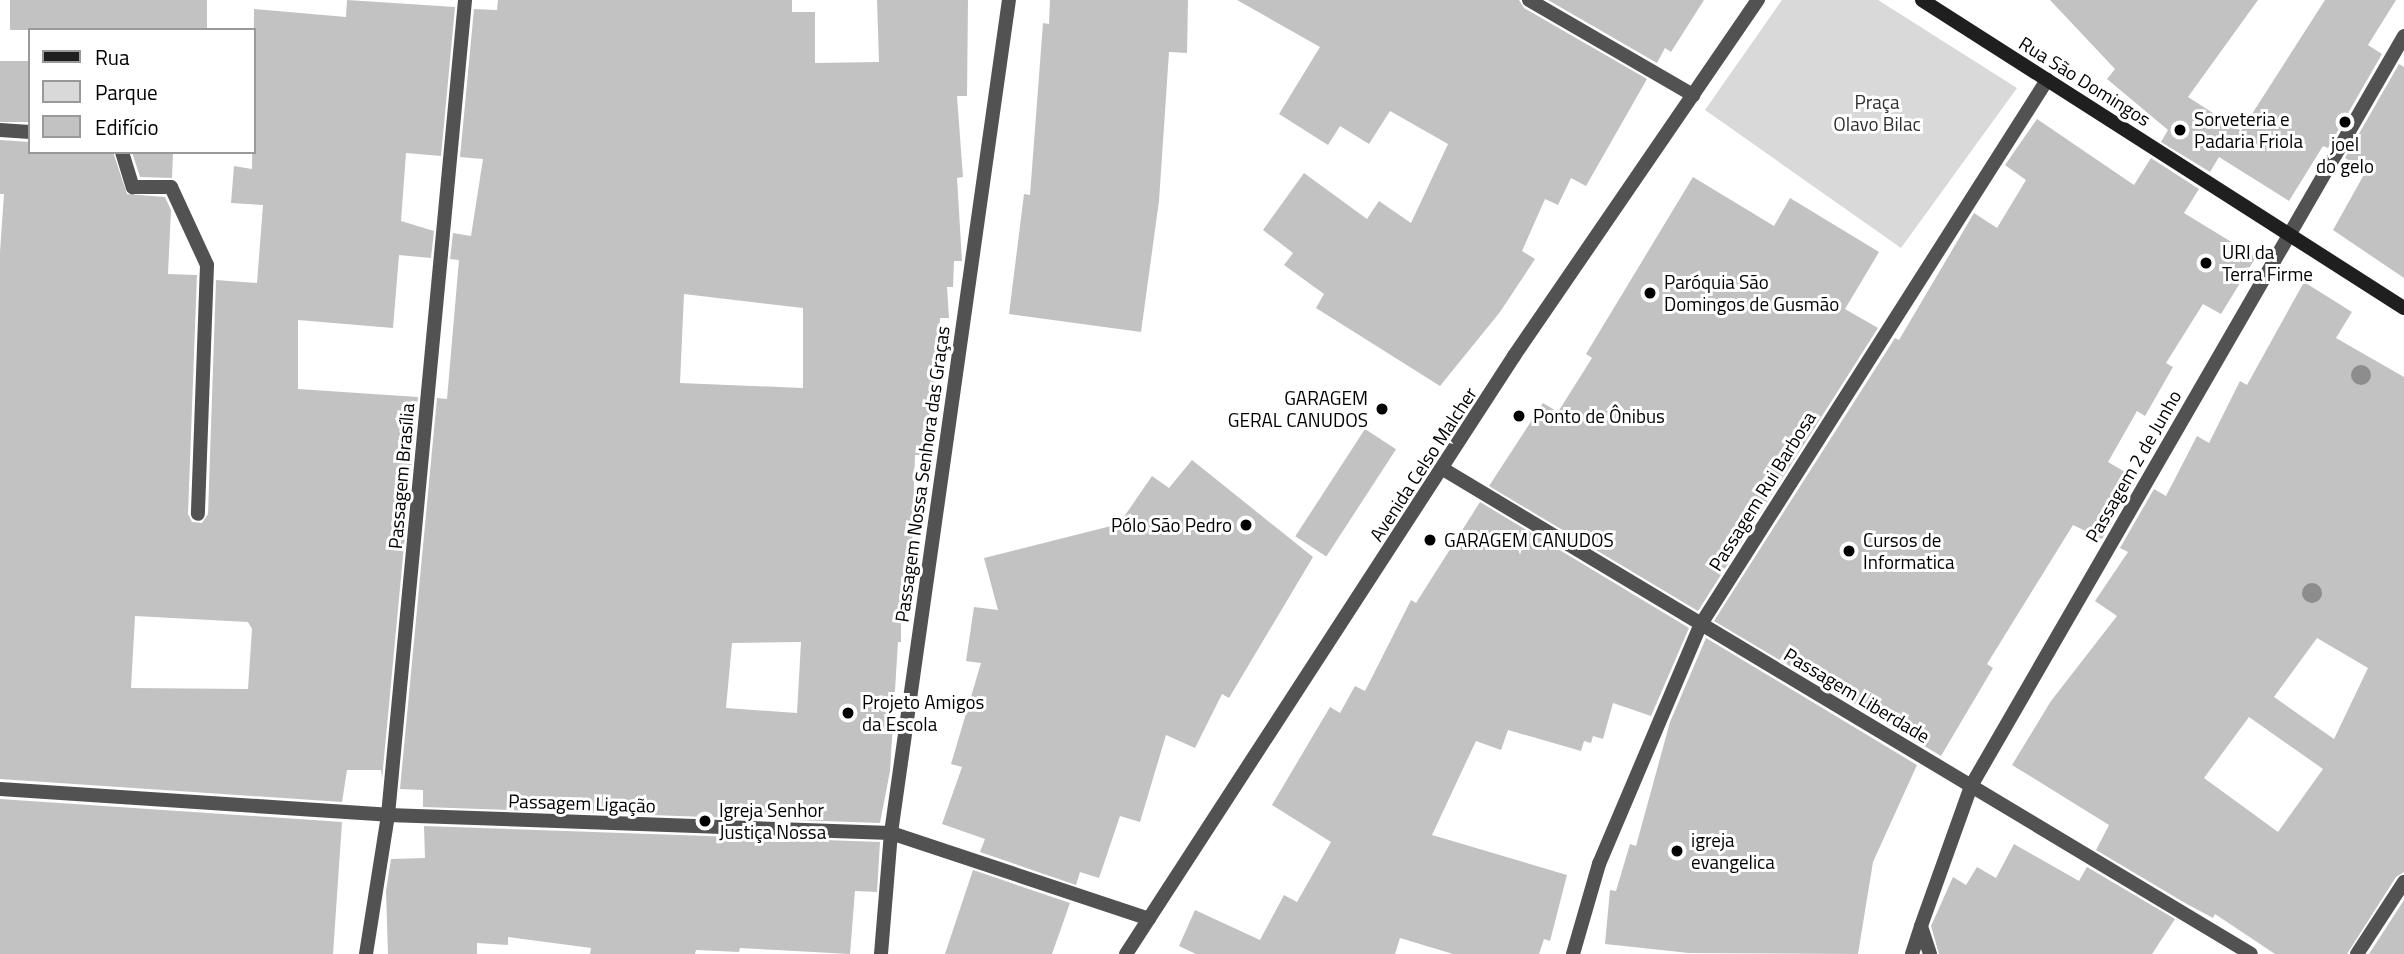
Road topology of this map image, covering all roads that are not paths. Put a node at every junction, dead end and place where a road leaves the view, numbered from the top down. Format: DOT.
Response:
graph roads {
  1 [pos="465,0"];
  2 [pos="1009,0"];
  3 [pos="1529,0"];
  4 [pos="1758,0"];
  5 [pos="1922,0"];
  6 [pos="2404,36"];
  7 [pos="2047,80"];
  8 [pos="1693,95"];
  9 [pos="0,130"];
  10 [pos="28,132"];
  11 [pos="123,154"];
  12 [pos="2290,233"];
  13 [pos="2404,308"];
  14 [pos="1443,469"];
  15 [pos="198,514"];
  16 [pos="1701,624"];
  17 [pos="1971,786"];
  18 [pos="0,789"];
  19 [pos="388,815"];
  20 [pos="891,833"];
  21 [pos="2404,883"];
  22 [pos="1149,919"];
  23 [pos="1920,926"];
  24 [pos="366,954"];
  25 [pos="881,954"];
  26 [pos="1126,954"];
  27 [pos="1573,954"];
  28 [pos="1912,954"];
  29 [pos="1930,954"];
  30 [pos="2250,954"];
  31 [pos="2357,954"];
  1 -- 19 [label="street, Passagem Brasília"];
  2 -- 20 [label="street, Passagem Nossa Senhora das Graças"];
  3 -- 8 [label="street"];
  4 -- 8 [label="street, Avenida Celso Malcher"];
  5 -- 7 [label="street, Rua São Domingos"];
  6 -- 12 [label="street, Passagem 2 de Junho"];
  7 -- 12 [label="street, Rua São Domingos"];
  7 -- 16 [label="street, Passagem Rui Barbosa"];
  8 -- 14 [label="street, Avenida Celso Malcher"];
  9 -- 10 [label="street"];
  11 -- 15 [label="street"];
  12 -- 13 [label="street, Rua São Domingos"];
  12 -- 17 [label="street, Passagem 2 de Junho"];
  14 -- 16 [label="street, Passagem Liberdade"];
  14 -- 22 [label="street, Avenida Celso Malcher"];
  16 -- 17 [label="street, Passagem Liberdade"];
  16 -- 27 [label="street, Passagem Rui Barbosa"];
  17 -- 23 [label="street, Passagem 2 de Junho"];
  17 -- 30 [label="street, Passagem Liberdade"];
  18 -- 19 [label="street, Passagem Ligação"];
  19 -- 20 [label="street, Passagem Ligação"];
  19 -- 24 [label="street, Passagem Brasília"];
  20 -- 22 [label="street, Passagem Ligação"];
  20 -- 25 [label="street, Passagem Nossa Senhora das Graças"];
  21 -- 31 [label="street"];
  22 -- 26 [label="street, Avenida Celso Malcher"];
  23 -- 28 [label="street, Passagem 2 de Junho"];
  23 -- 29 [label="street"];
}
